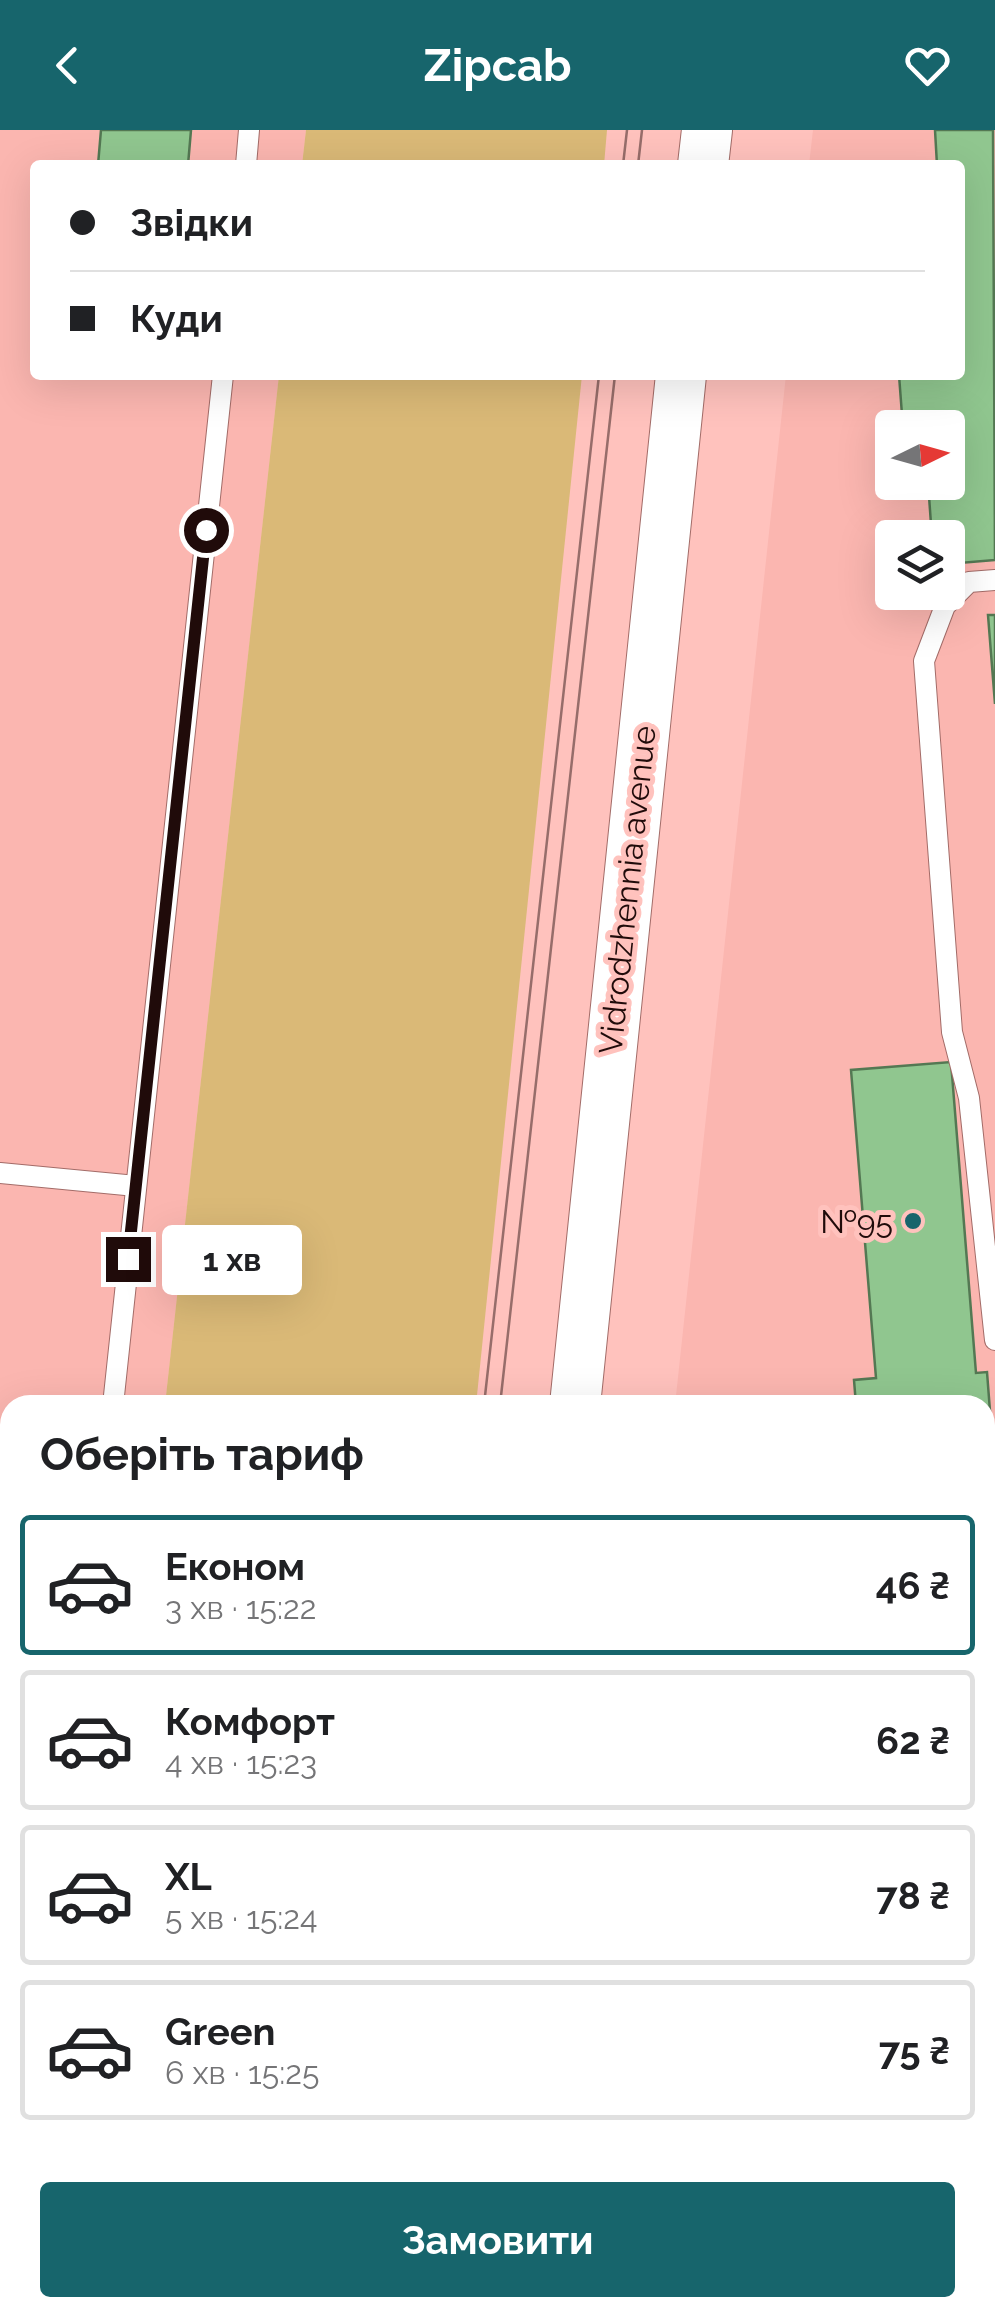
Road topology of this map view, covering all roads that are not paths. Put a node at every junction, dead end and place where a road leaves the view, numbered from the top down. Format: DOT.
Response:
graph roads {
  1 [pos="249,130"];
  2 [pos="707,130"];
  3 [pos="246,160"];
  4 [pos="704,160"];
  5 [pos="222,380"];
  6 [pos="680,380"];
  7 [pos="995,580"];
  8 [pos="0,1174"];
  9 [pos="136,1186"];
  10 [pos="995,1340"];
  11 [pos="114,1395"];
  12 [pos="575,1395"];
  1 -- 3 [label="lane"];
  2 -- 4 [label="street"];
  5 -- 9 [label="lane"];
  6 -- 12 [label="street, Vidrodzhennia avenue"];
  7 -- 10 [label="lane"];
  8 -- 9 [label="lane"];
  9 -- 11 [label="lane"];
}
